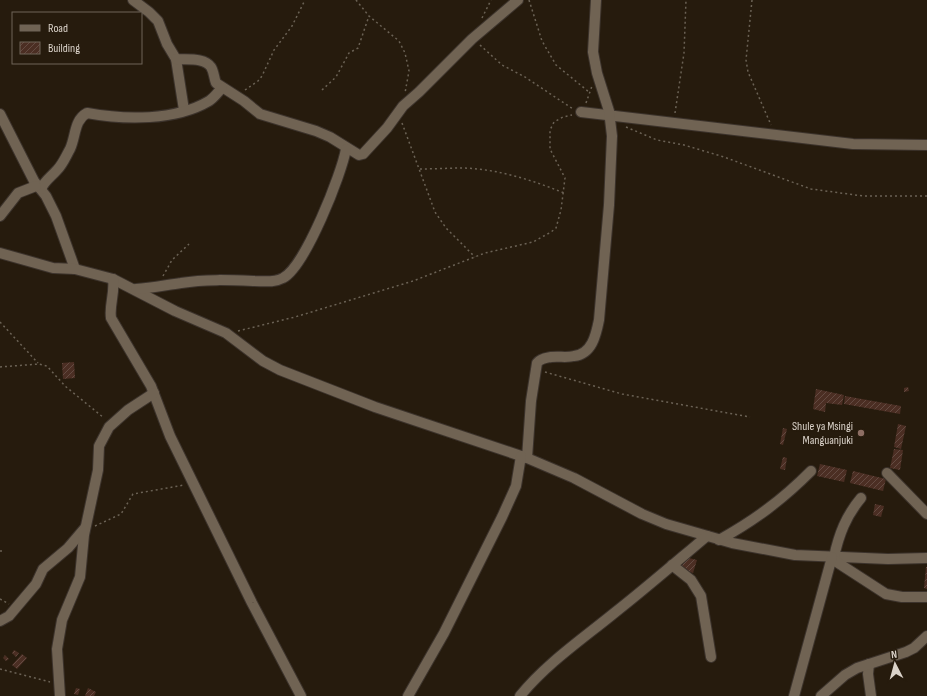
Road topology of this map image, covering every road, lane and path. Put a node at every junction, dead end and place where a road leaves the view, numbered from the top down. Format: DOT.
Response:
graph roads {
  1 [pos="133,0"];
  2 [pos="305,0"];
  3 [pos="356,0"];
  4 [pos="518,0"];
  5 [pos="529,0"];
  6 [pos="596,0"];
  7 [pos="686,0"];
  8 [pos="752,0"];
  9 [pos="369,16"];
  10 [pos="474,36"];
  11 [pos="176,60"];
  12 [pos="597,73"];
  13 [pos="222,88"];
  14 [pos="322,90"];
  15 [pos="590,92"];
  16 [pos="238,96"];
  17 [pos="401,108"];
  18 [pos="184,110"];
  19 [pos="580,112"];
  20 [pos="0,114"];
  21 [pos="612,115"];
  22 [pos="674,122"];
  23 [pos="777,136"];
  24 [pos="927,145"];
  25 [pos="346,149"];
  26 [pos="419,169"];
  27 [pos="39,187"];
  28 [pos="564,193"];
  29 [pos="927,196"];
  30 [pos="0,216"];
  31 [pos="189,244"];
  32 [pos="0,253"];
  33 [pos="475,257"];
  34 [pos="75,269"];
  35 [pos="113,279"];
  36 [pos="155,288"];
  37 [pos="136,289"];
  38 [pos="0,322"];
  39 [pos="226,333"];
  40 [pos="39,364"];
  41 [pos="0,367"];
  42 [pos="536,369"];
  43 [pos="154,393"];
  44 [pos="750,417"];
  45 [pos="109,427"];
  46 [pos="524,457"];
  47 [pos="811,471"];
  48 [pos="887,473"];
  49 [pos="194,482"];
  50 [pos="860,498"];
  51 [pos="927,514"];
  52 [pos="86,529"];
  53 [pos="706,536"];
  54 [pos="719,540"];
  55 [pos="0,551"];
  56 [pos="4,551"];
  57 [pos="832,558"];
  58 [pos="927,558"];
  59 [pos="672,565"];
  60 [pos="927,597"];
  61 [pos="0,621"];
  62 [pos="927,636"];
  63 [pos="711,657"];
  64 [pos="869,664"];
  65 [pos="0,669"];
  66 [pos="60,684"];
  67 [pos="60,696"];
  68 [pos="301,696"];
  69 [pos="408,696"];
  70 [pos="520,696"];
  71 [pos="794,696"];
  72 [pos="821,696"];
  73 [pos="871,696"];
  1 -- 11 [label="street"];
  2 -- 16 [label="path"];
  3 -- 9 [label="path"];
  4 -- 10 [label="street"];
  5 -- 15 [label="path"];
  6 -- 12 [label="street"];
  7 -- 22 [label="path"];
  8 -- 23 [label="path"];
  9 -- 14 [label="path"];
  9 -- 17 [label="path"];
  10 -- 17 [label="street"];
  10 -- 19 [label="path"];
  11 -- 13 [label="street"];
  11 -- 18 [label="street"];
  12 -- 15 [label="path"];
  12 -- 21 [label="street"];
  13 -- 16 [label="street"];
  13 -- 18 [label="street"];
  15 -- 19 [label="path"];
  16 -- 25 [label="street"];
  17 -- 25 [label="street"];
  17 -- 26 [label="path"];
  18 -- 27 [label="street"];
  19 -- 21 [label="street"];
  19 -- 28 [label="path"];
  20 -- 27 [label="street"];
  21 -- 22 [label="street"];
  21 -- 29 [label="path"];
  21 -- 42 [label="street"];
  22 -- 23 [label="street"];
  23 -- 24 [label="street"];
  25 -- 36 [label="street"];
  26 -- 28 [label="path"];
  26 -- 33 [label="path"];
  27 -- 30 [label="street"];
  27 -- 34 [label="street"];
  28 -- 33 [label="path"];
  31 -- 36 [label="path"];
  32 -- 34 [label="street"];
  33 -- 39 [label="path"];
  34 -- 35 [label="street"];
  35 -- 37 [label="street"];
  35 -- 43 [label="street"];
  36 -- 37 [label="street"];
  37 -- 39 [label="street"];
  38 -- 40 [label="path"];
  39 -- 46 [label="street"];
  40 -- 41 [label="path"];
  40 -- 45 [label="path"];
  42 -- 44 [label="path"];
  42 -- 46 [label="street"];
  43 -- 45 [label="street"];
  43 -- 49 [label="street"];
  45 -- 52 [label="street"];
  46 -- 53 [label="street"];
  46 -- 69 [label="street"];
  47 -- 54 [label="street"];
  48 -- 51 [label="street"];
  49 -- 52 [label="path"];
  49 -- 68 [label="street"];
  50 -- 57 [label="street"];
  52 -- 61 [label="street"];
  52 -- 66 [label="street"];
  53 -- 54 [label="street"];
  53 -- 59 [label="street"];
  54 -- 57 [label="street"];
  55 -- 56 [label="path"];
  57 -- 58 [label="street"];
  57 -- 60 [label="street"];
  57 -- 71 [label="street"];
  59 -- 63 [label="street"];
  59 -- 70 [label="street"];
  62 -- 64 [label="street"];
  64 -- 72 [label="street"];
  64 -- 73 [label="street"];
  65 -- 66 [label="path"];
  66 -- 67 [label="street"];
}
